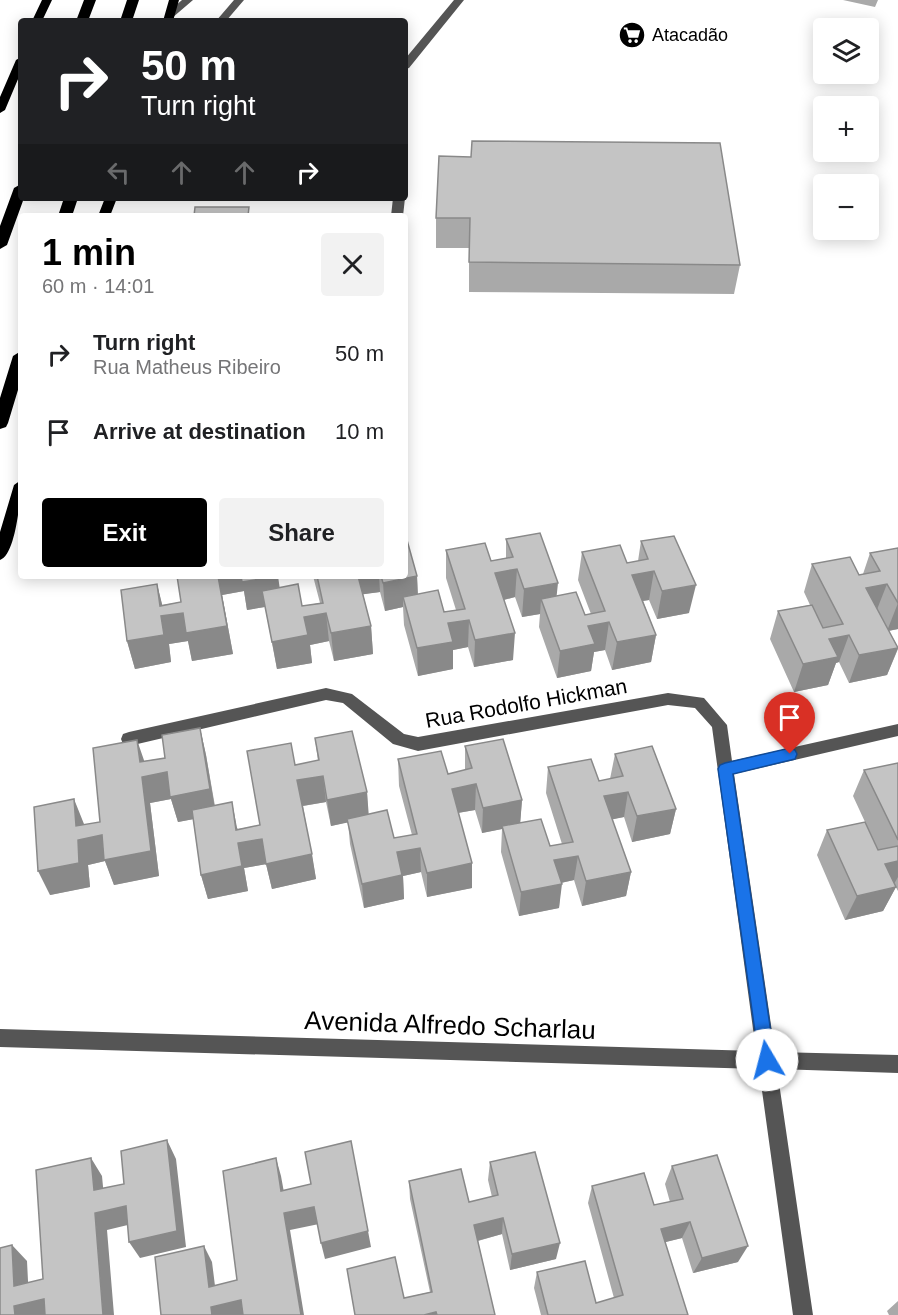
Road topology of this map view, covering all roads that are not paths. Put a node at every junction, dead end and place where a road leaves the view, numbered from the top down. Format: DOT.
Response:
graph roads {
  1 [pos="47,0"];
  2 [pos="90,0"];
  3 [pos="133,0"];
  4 [pos="174,0"];
  5 [pos="188,0"];
  6 [pos="239,0"];
  7 [pos="459,0"];
  8 [pos="39,18"];
  9 [pos="83,18"];
  10 [pos="127,18"];
  11 [pos="169,18"];
  12 [pos="224,18"];
  13 [pos="408,62"];
  14 [pos="18,67"];
  15 [pos="0,110"];
  16 [pos="18,196"];
  17 [pos="0,245"];
  18 [pos="18,366"];
  19 [pos="0,423"];
  20 [pos="18,495"];
  21 [pos="0,555"];
  22 [pos="898,730"];
  23 [pos="129,739"];
  24 [pos="725,769"];
  25 [pos="0,1038"];
  26 [pos="767,1060"];
  27 [pos="898,1064"];
  28 [pos="803,1315"];
  1 -- 8 [label="main road"];
  2 -- 9 [label="highway"];
  3 -- 10 [label="highway"];
  4 -- 11 [label="main road"];
  5 -- 11 [label="street"];
  6 -- 12 [label="street"];
  7 -- 13 [label="street"];
  14 -- 15 [label="main road"];
  16 -- 17 [label="highway"];
  18 -- 19 [label="highway"];
  20 -- 21 [label="main road"];
  22 -- 24 [label="street"];
  23 -- 24 [label="street, Rua Rodolfo Hickman"];
  24 -- 26 [label="street"];
  25 -- 26 [label="street, Avenida Alfredo Scharlau"];
  26 -- 27 [label="street, Avenida Alfredo Scharlau"];
  26 -- 28 [label="street"];
}
